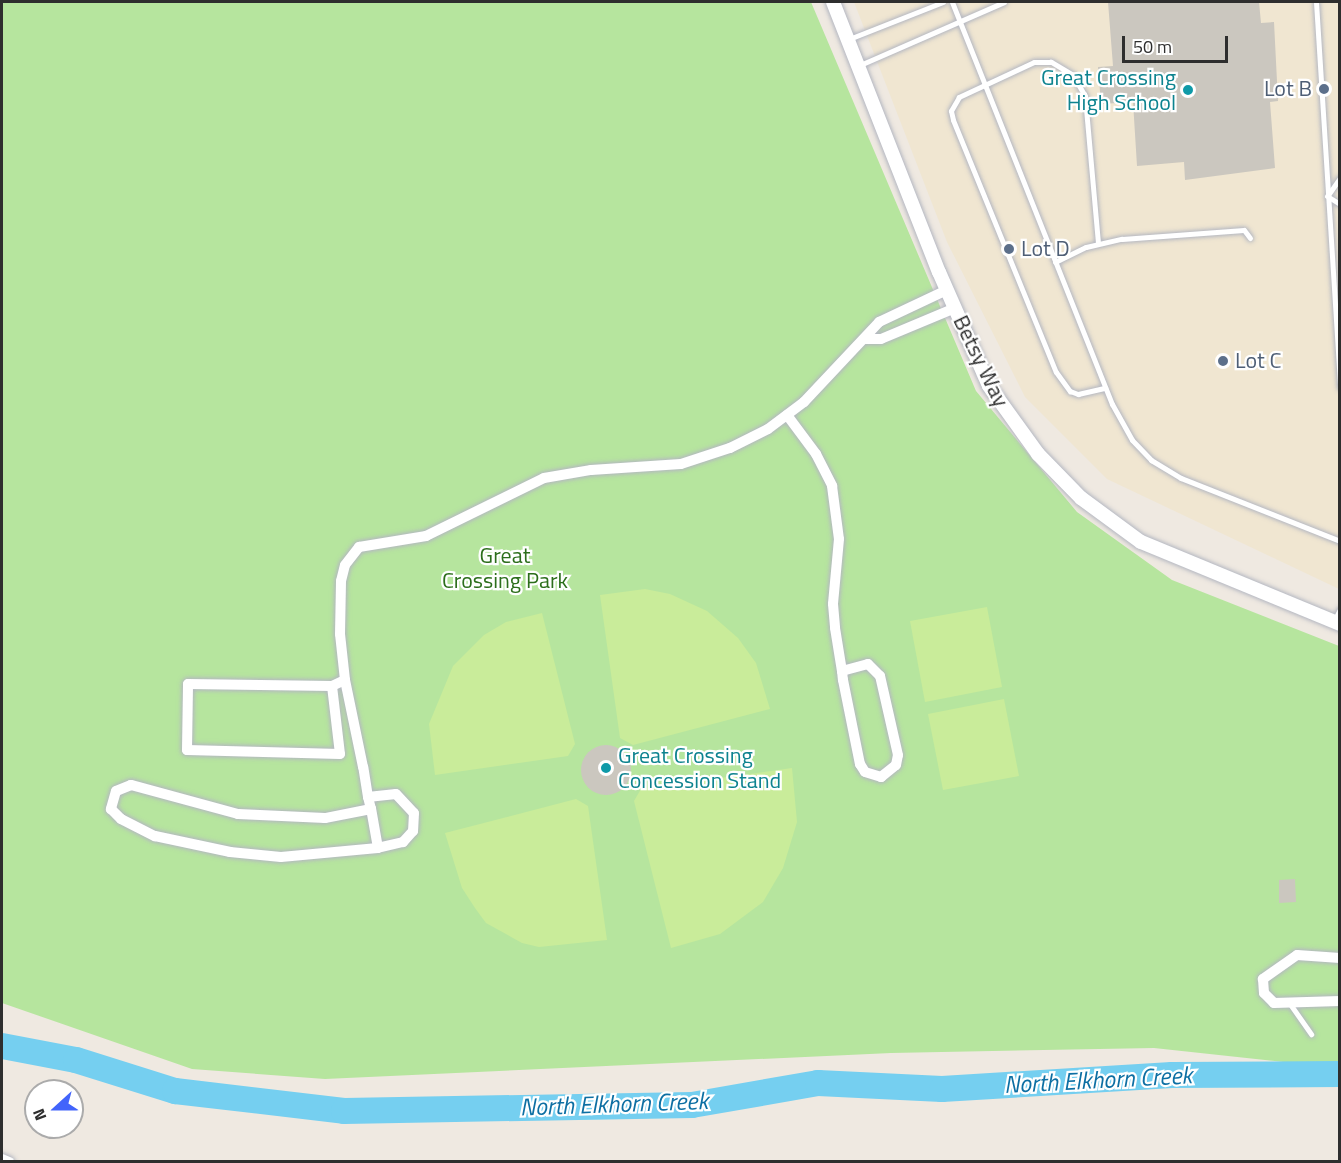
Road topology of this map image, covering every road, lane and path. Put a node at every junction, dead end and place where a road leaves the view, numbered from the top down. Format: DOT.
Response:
graph roads {
  1 [pos="833,2"];
  2 [pos="943,2"];
  3 [pos="952,2"];
  4 [pos="1004,2"];
  5 [pos="1316,2"];
  6 [pos="959,21"];
  7 [pos="848,39"];
  8 [pos="859,66"];
  9 [pos="984,85"];
  10 [pos="1340,178"];
  11 [pos="1327,196"];
  12 [pos="1340,204"];
  13 [pos="1250,238"];
  14 [pos="1098,243"];
  15 [pos="1055,262"];
  16 [pos="947,290"];
  17 [pos="954,308"];
  18 [pos="901,313"];
  19 [pos="908,328"];
  20 [pos="864,339"];
  21 [pos="1340,387"];
  22 [pos="1106,388"];
  23 [pos="787,415"];
  24 [pos="1340,541"];
  25 [pos="1337,619"];
  26 [pos="842,671"];
  27 [pos="345,680"];
  28 [pos="332,686"];
  29 [pos="368,796"];
  30 [pos="371,809"];
  31 [pos="378,848"];
  32 [pos="1340,958"];
  33 [pos="1340,1001"];
  34 [pos="1289,1003"];
  35 [pos="1311,1034"];
  36 [pos="2,1159"];
  37 [pos="9,1161"];
  1 -- 7 [label="street, Betsy Way"];
  2 -- 7 [label="lane"];
  3 -- 6 [label="lane"];
  4 -- 6 [label="lane"];
  5 -- 11 [label="lane"];
  6 -- 8 [label="lane"];
  6 -- 9 [label="lane"];
  7 -- 8 [label="street, Betsy Way"];
  8 -- 16 [label="street, Betsy Way"];
  9 -- 14 [label="lane"];
  9 -- 15 [label="lane"];
  9 -- 22 [label="lane"];
  10 -- 11 [label="lane"];
  11 -- 12 [label="lane"];
  11 -- 21 [label="lane"];
  13 -- 14 [label="lane"];
  14 -- 15 [label="lane"];
  15 -- 22 [label="lane"];
  16 -- 17 [label="street, Betsy Way"];
  16 -- 18 [label="street"];
  17 -- 19 [label="street"];
  17 -- 25 [label="street, Betsy Way"];
  18 -- 19 [label="street"];
  18 -- 20 [label="street"];
  19 -- 20 [label="street"];
  20 -- 23 [label="street"];
  22 -- 24 [label="lane"];
  23 -- 26 [label="street"];
  23 -- 27 [label="street"];
  26 -- 26 [label="street"];
  27 -- 28 [label="street"];
  27 -- 29 [label="street"];
  28 -- 28 [label="street"];
  29 -- 30 [label="street"];
  29 -- 31 [label="street"];
  30 -- 31 [label="street"];
  30 -- 31 [label="street"];
  32 -- 34 [label="street"];
  33 -- 34 [label="street"];
  34 -- 35 [label="lane"];
  36 -- 37 [label="street"];
}
